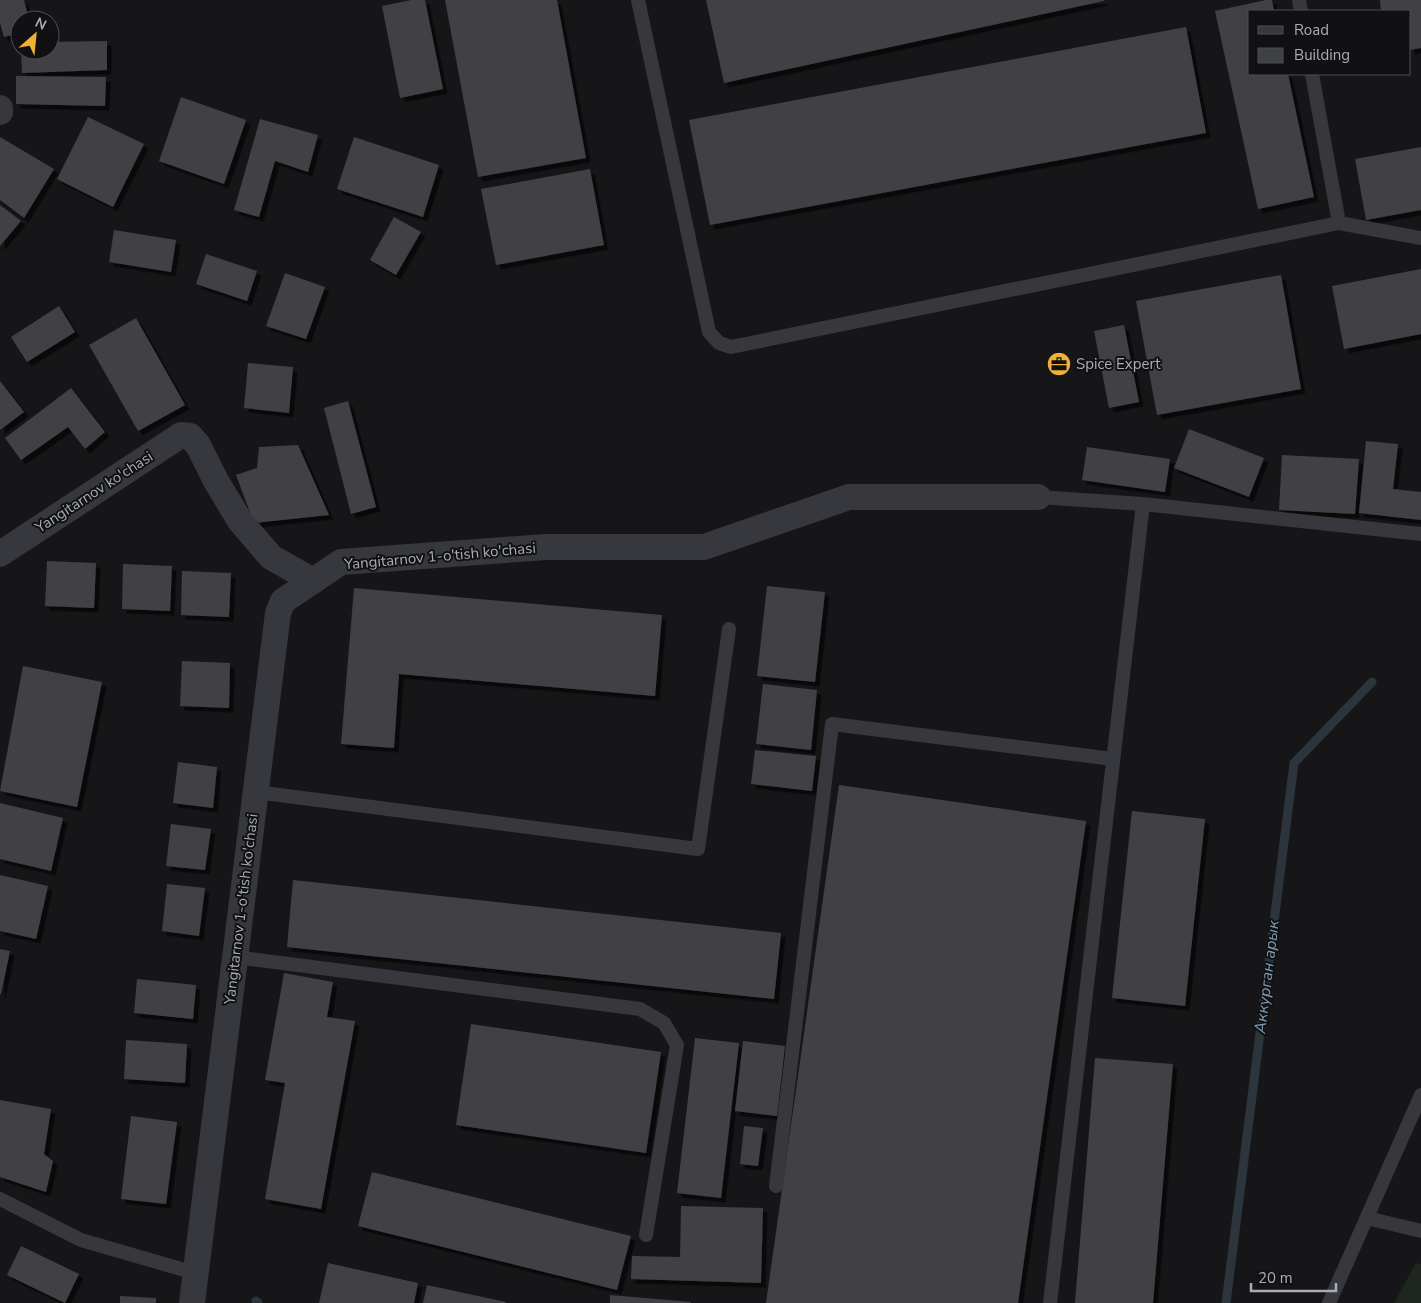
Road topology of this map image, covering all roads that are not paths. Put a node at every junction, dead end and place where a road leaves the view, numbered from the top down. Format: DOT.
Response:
graph roads {
  1 [pos="638,0"];
  2 [pos="1312,75"];
  3 [pos="1339,223"];
  4 [pos="1421,238"];
  5 [pos="1038,497"];
  6 [pos="1143,504"];
  7 [pos="1421,534"];
  8 [pos="0,554"];
  9 [pos="313,581"];
  10 [pos="729,629"];
  11 [pos="1113,758"];
  12 [pos="256,792"];
  13 [pos="234,957"];
  14 [pos="1421,1095"];
  15 [pos="776,1186"];
  16 [pos="0,1199"];
  17 [pos="1368,1218"];
  18 [pos="1421,1231"];
  19 [pos="646,1235"];
  20 [pos="195,1272"];
  21 [pos="192,1303"];
  22 [pos="1050,1303"];
  23 [pos="1329,1303"];
  1 -- 3 [label="lane"];
  2 -- 3 [label="lane"];
  3 -- 4 [label="lane"];
  5 -- 6 [label="lane"];
  5 -- 9 [label="street, Yangitarnov 1-o'tish ko'chasi"];
  6 -- 7 [label="lane"];
  6 -- 11 [label="lane"];
  8 -- 9 [label="street, Yangitarnov ko'chasi"];
  9 -- 12 [label="street, Yangitarnov 1-o'tish ko'chasi"];
  10 -- 12 [label="lane"];
  11 -- 15 [label="lane"];
  11 -- 22 [label="lane"];
  12 -- 13 [label="street, Yangitarnov 1-o'tish ko'chasi"];
  13 -- 19 [label="lane"];
  13 -- 20 [label="street, Yangitarnov 1-o'tish ko'chasi"];
  14 -- 17 [label="lane"];
  16 -- 20 [label="lane"];
  17 -- 18 [label="lane"];
  17 -- 23 [label="lane"];
  20 -- 21 [label="street, Yangitarnov 1-o'tish ko'chasi"];
}
